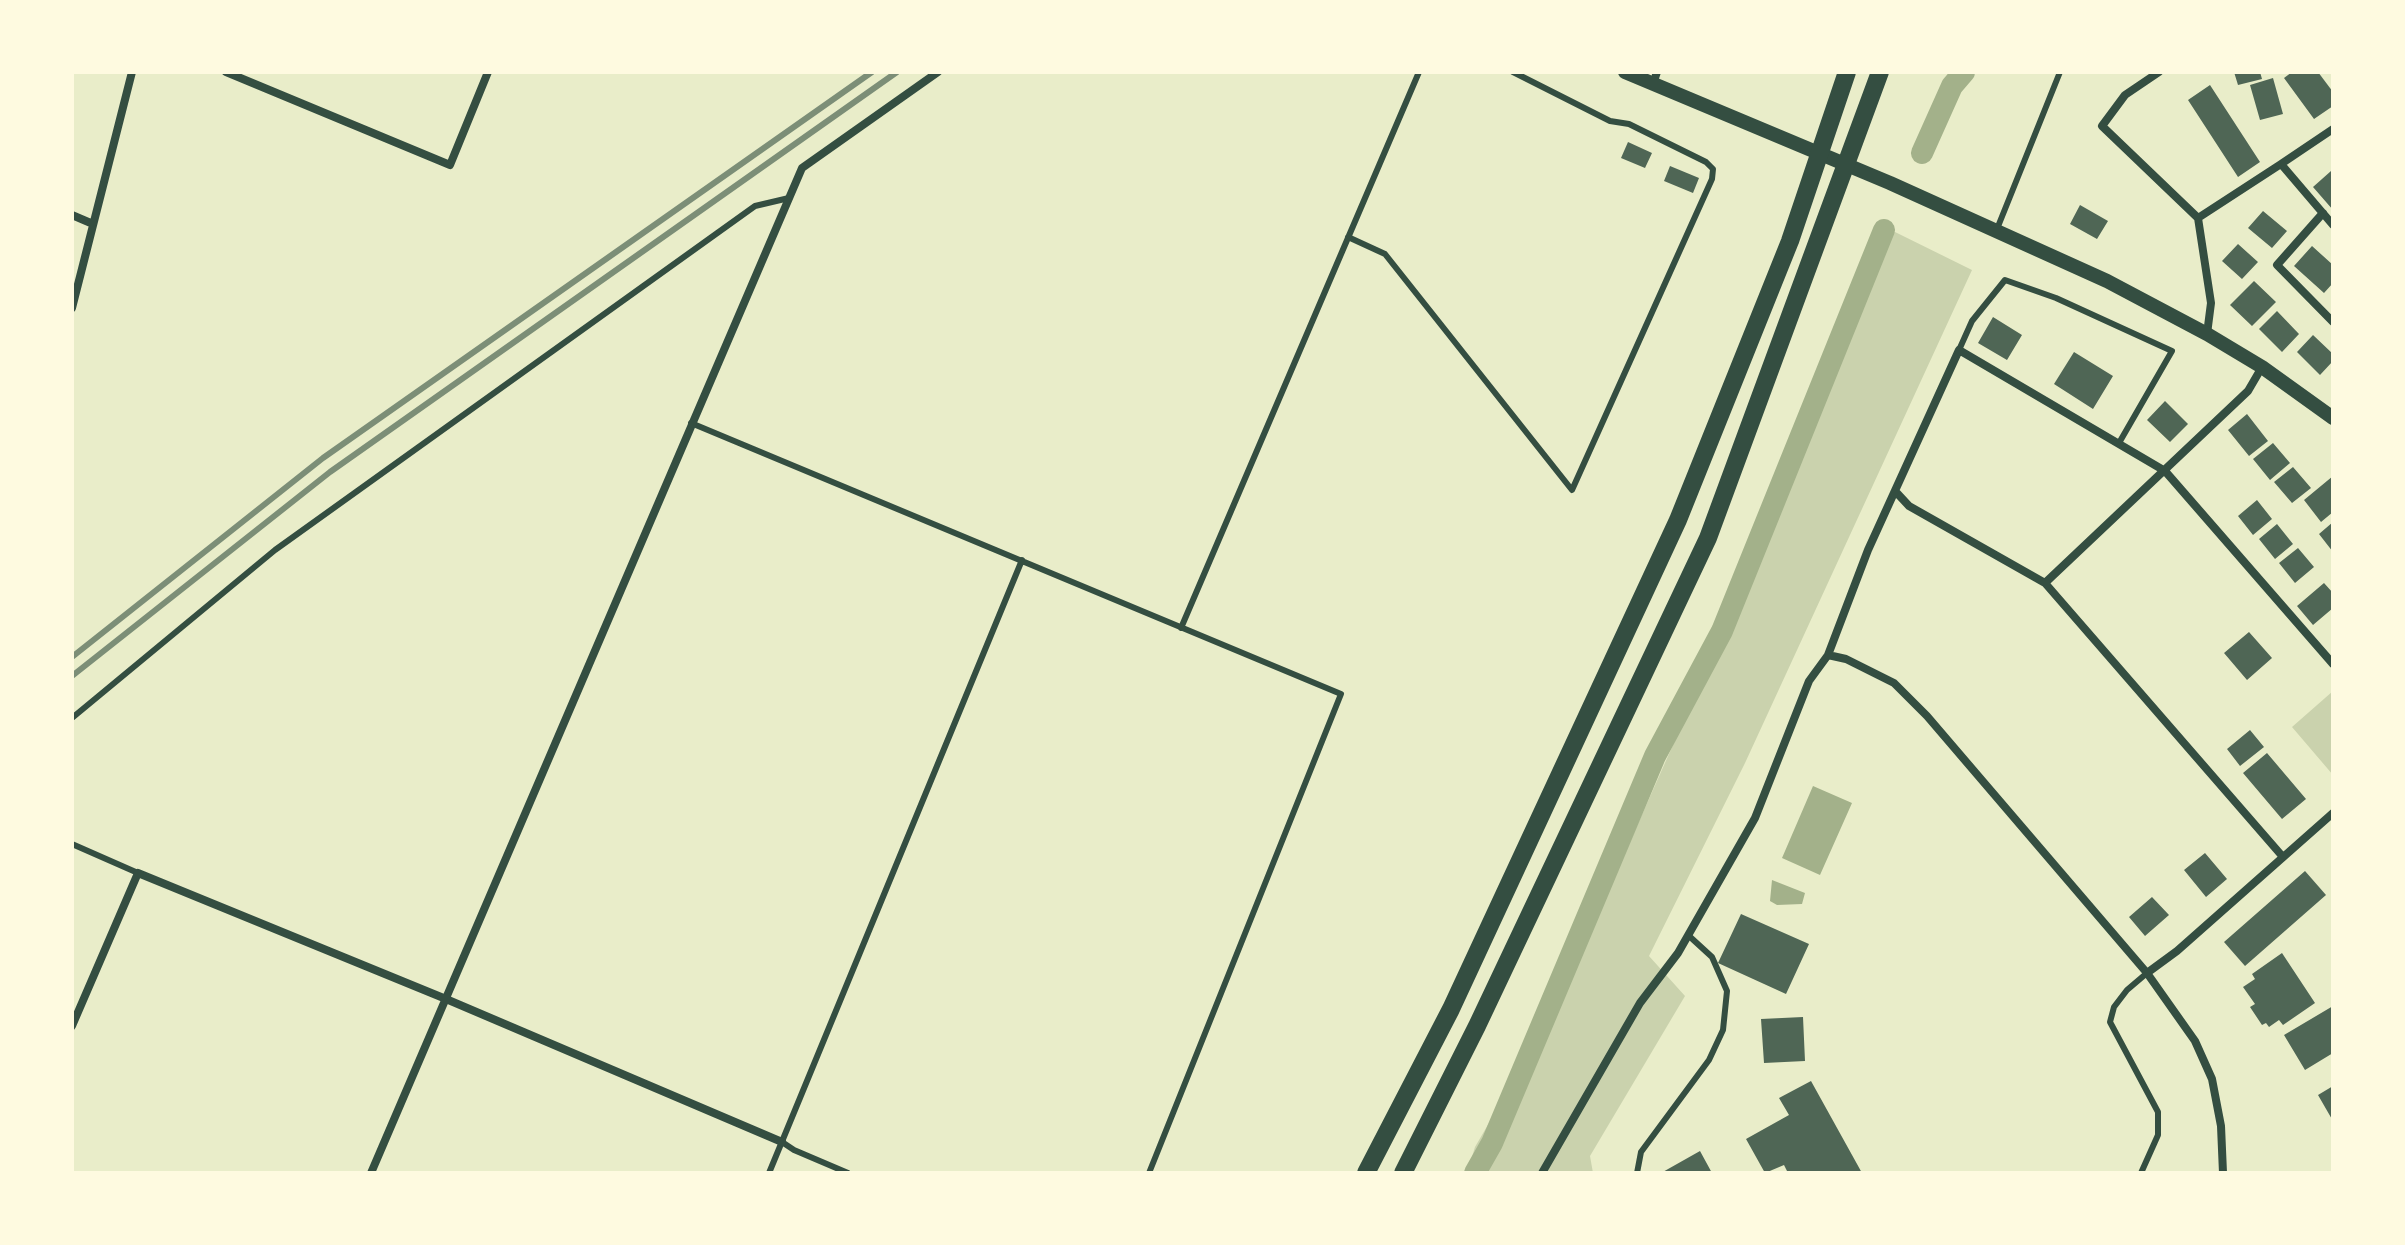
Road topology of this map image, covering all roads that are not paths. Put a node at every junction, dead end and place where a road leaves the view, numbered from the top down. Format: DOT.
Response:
graph roads {
  1 [pos="132,72"];
  2 [pos="226,72"];
  3 [pos="488,72"];
  4 [pos="938,72"];
  5 [pos="1419,72"];
  6 [pos="1513,72"];
  7 [pos="1625,72"];
  8 [pos="1847,72"];
  9 [pos="1880,72"];
  10 [pos="2060,72"];
  11 [pos="2159,72"];
  12 [pos="1655,78"];
  13 [pos="2333,129"];
  14 [pos="2281,164"];
  15 [pos="789,198"];
  16 [pos="2323,213"];
  17 [pos="72,215"];
  18 [pos="2198,218"];
  19 [pos="93,224"];
  20 [pos="2333,225"];
  21 [pos="1996,232"];
  22 [pos="1348,237"];
  23 [pos="72,308"];
  24 [pos="2333,322"];
  25 [pos="2207,334"];
  26 [pos="1959,350"];
  27 [pos="2262,367"];
  28 [pos="2333,418"];
  29 [pos="691,423"];
  30 [pos="2119,443"];
  31 [pos="2165,471"];
  32 [pos="1896,492"];
  33 [pos="1022,560"];
  34 [pos="2045,583"];
  35 [pos="1181,628"];
  36 [pos="1828,655"];
  37 [pos="2333,664"];
  38 [pos="72,718"];
  39 [pos="2333,813"];
  40 [pos="72,844"];
  41 [pos="2283,857"];
  42 [pos="138,873"];
  43 [pos="1688,935"];
  44 [pos="2147,973"];
  45 [pos="446,999"];
  46 [pos="72,1026"];
  47 [pos="782,1142"];
  48 [pos="371,1173"];
  49 [pos="769,1173"];
  50 [pos="848,1173"];
  51 [pos="1149,1173"];
  52 [pos="1366,1173"];
  53 [pos="1403,1173"];
  54 [pos="1542,1173"];
  55 [pos="1637,1173"];
  56 [pos="2141,1173"];
  57 [pos="2223,1173"];
  1 -- 19 [label="street"];
  2 -- 3 [label="street"];
  4 -- 15 [label="street"];
  5 -- 22 [label="lane"];
  6 -- 22 [label="lane"];
  7 -- 12 [label="street"];
  8 -- 52 [label="highway"];
  9 -- 53 [label="highway"];
  10 -- 21 [label="lane"];
  11 -- 18 [label="street"];
  12 -- 21 [label="street"];
  13 -- 14 [label="street"];
  14 -- 16 [label="street"];
  14 -- 18 [label="street"];
  15 -- 29 [label="street"];
  15 -- 38 [label="lane"];
  16 -- 20 [label="street"];
  16 -- 24 [label="street"];
  17 -- 19 [label="street"];
  18 -- 25 [label="street"];
  19 -- 23 [label="street"];
  21 -- 25 [label="street"];
  22 -- 35 [label="lane"];
  25 -- 27 [label="street"];
  26 -- 30 [label="street"];
  26 -- 30 [label="lane"];
  26 -- 32 [label="street"];
  27 -- 28 [label="street"];
  27 -- 31 [label="street"];
  29 -- 33 [label="lane"];
  29 -- 45 [label="street"];
  30 -- 31 [label="street"];
  31 -- 34 [label="street"];
  31 -- 37 [label="street"];
  32 -- 34 [label="street"];
  32 -- 36 [label="street"];
  33 -- 35 [label="lane"];
  33 -- 47 [label="lane"];
  34 -- 41 [label="street"];
  35 -- 51 [label="lane"];
  36 -- 43 [label="street"];
  36 -- 44 [label="street"];
  39 -- 41 [label="street"];
  40 -- 42 [label="lane"];
  41 -- 44 [label="street"];
  42 -- 45 [label="street"];
  42 -- 46 [label="street"];
  43 -- 54 [label="street"];
  43 -- 55 [label="lane"];
  44 -- 56 [label="lane"];
  44 -- 57 [label="street"];
  45 -- 47 [label="street"];
  45 -- 48 [label="street"];
  47 -- 49 [label="lane"];
  47 -- 50 [label="lane"];
}
